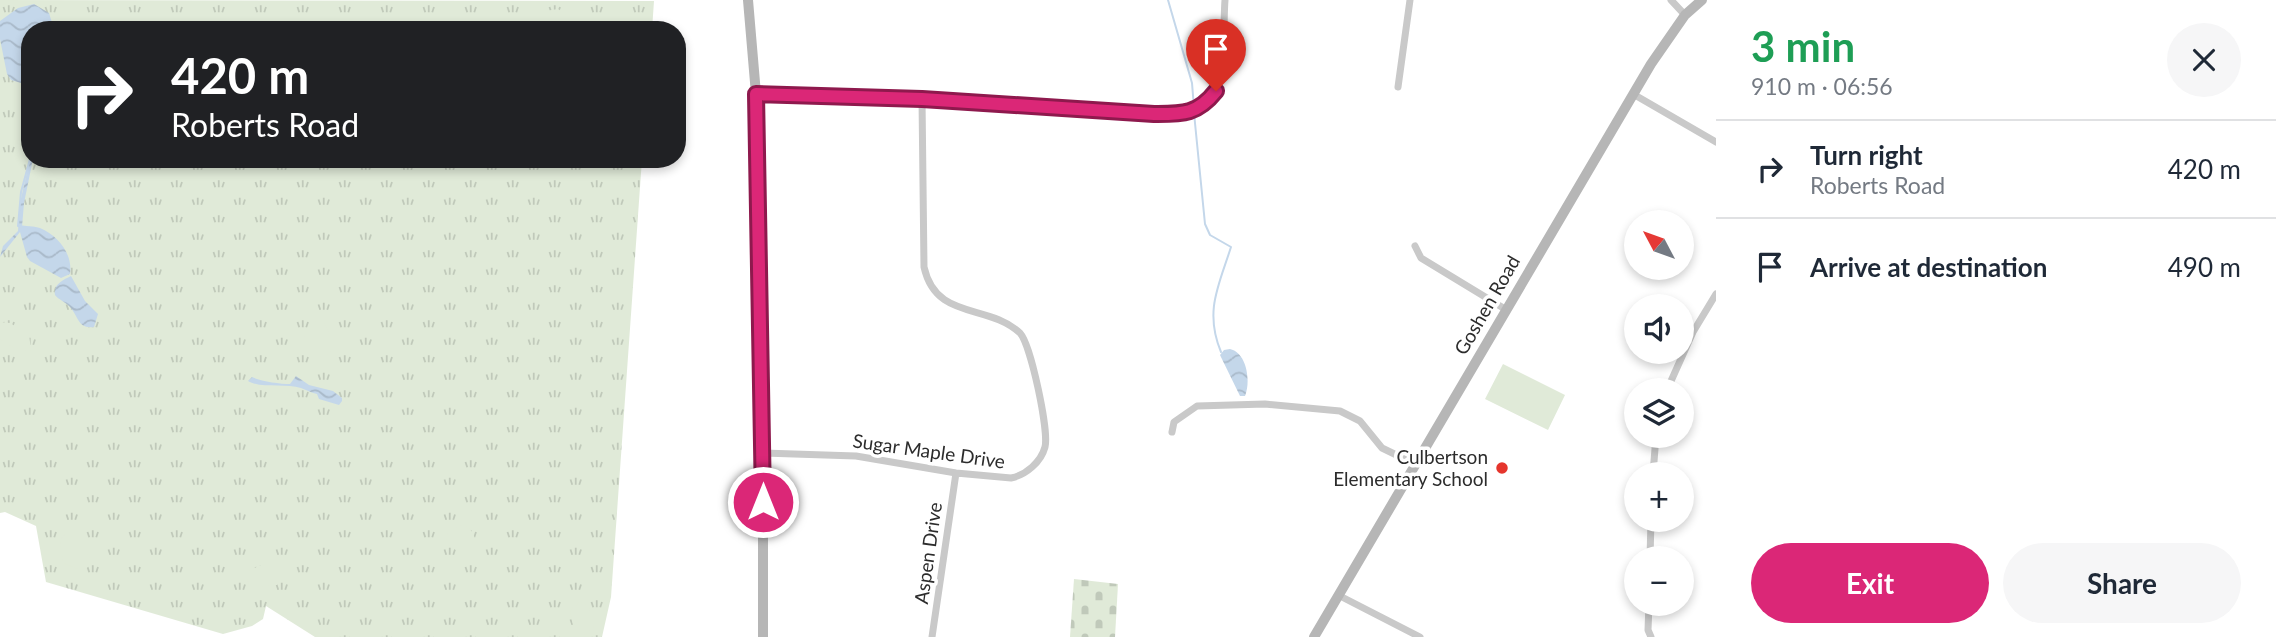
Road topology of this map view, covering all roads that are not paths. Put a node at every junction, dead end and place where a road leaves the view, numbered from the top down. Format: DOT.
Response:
graph roads {
  1 [pos="748,0"];
  2 [pos="1225,0"];
  3 [pos="1410,0"];
  4 [pos="1671,0"];
  5 [pos="1702,0"];
  6 [pos="1685,15"];
  7 [pos="1398,88"];
  8 [pos="756,94"];
  9 [pos="1633,94"];
  10 [pos="922,99"];
  11 [pos="1716,142"];
  12 [pos="1415,246"];
  13 [pos="1716,294"];
  14 [pos="1505,309"];
  15 [pos="1672,378"];
  16 [pos="1172,432"];
  17 [pos="763,453"];
  18 [pos="1415,464"];
  19 [pos="956,473"];
  20 [pos="1338,595"];
  21 [pos="1649,616"];
  22 [pos="763,637"];
  23 [pos="932,637"];
  24 [pos="1314,637"];
  25 [pos="1420,637"];
  26 [pos="1651,637"];
  1 -- 8 [label="street"];
  2 -- 10 [label="street"];
  3 -- 7 [label="street"];
  4 -- 6 [label="street"];
  5 -- 6 [label="street, Goshen Road"];
  6 -- 9 [label="street, Goshen Road"];
  8 -- 10 [label="street"];
  8 -- 17 [label="street"];
  9 -- 11 [label="street"];
  9 -- 14 [label="street, Goshen Road"];
  10 -- 19 [label="street, Sugar Maple Drive"];
  12 -- 14 [label="street"];
  13 -- 15 [label="street"];
  14 -- 18 [label="street, Goshen Road"];
  16 -- 18 [label="street"];
  17 -- 19 [label="street, Sugar Maple Drive"];
  17 -- 22 [label="street"];
  18 -- 20 [label="street, Goshen Road"];
  19 -- 23 [label="street, Aspen Drive"];
  20 -- 24 [label="street, Goshen Road"];
  20 -- 25 [label="street"];
  21 -- 26 [label="street"];
}
